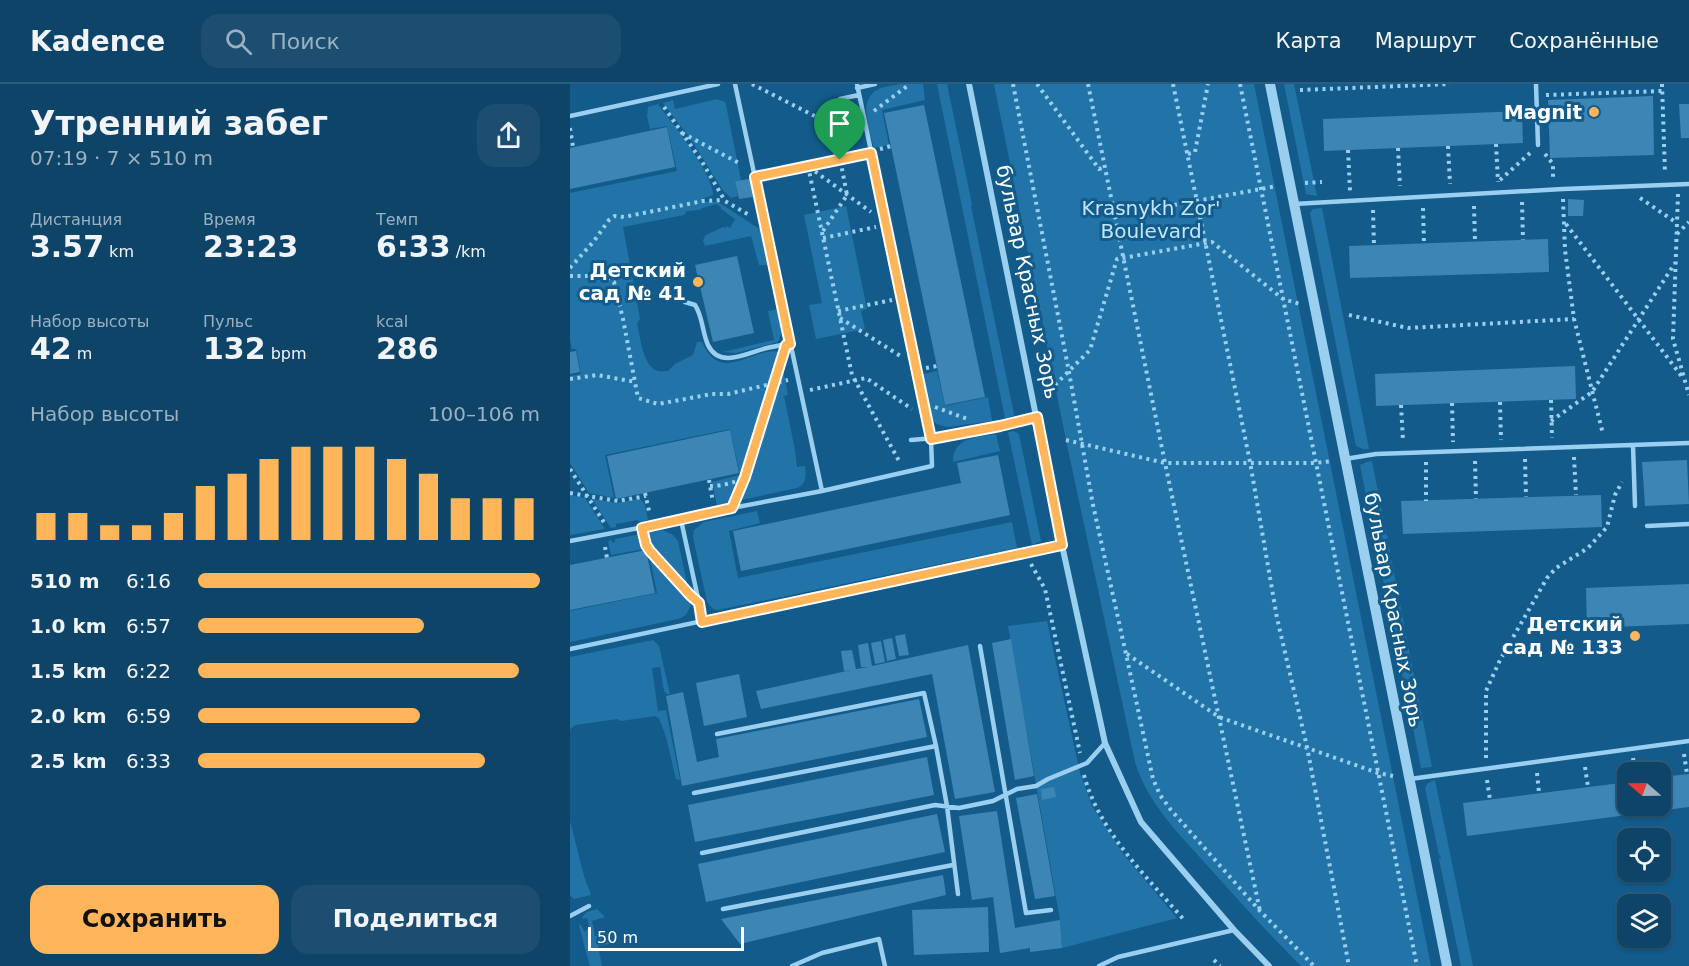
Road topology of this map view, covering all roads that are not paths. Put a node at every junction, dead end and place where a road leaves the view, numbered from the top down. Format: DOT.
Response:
graph roads {
  1 [pos="718,84"];
  2 [pos="735,84"];
  3 [pos="875,84"];
  4 [pos="969,84"];
  5 [pos="1270,84"];
  6 [pos="1536,84"];
  7 [pos="857,86"];
  8 [pos="859,95"];
  9 [pos="840,99"];
  10 [pos="570,116"];
  11 [pos="1538,145"];
  12 [pos="1689,184"];
  13 [pos="1294,204"];
  14 [pos="685,302"];
  15 [pos="788,344"];
  16 [pos="1037,417"];
  17 [pos="931,439"];
  18 [pos="911,440"];
  19 [pos="1689,443"];
  20 [pos="1633,445"];
  21 [pos="1345,459"];
  22 [pos="822,491"];
  23 [pos="1635,506"];
  24 [pos="681,520"];
  25 [pos="1689,524"];
  26 [pos="1647,526"];
  27 [pos="570,541"];
  28 [pos="1062,545"];
  29 [pos="702,622"];
  30 [pos="980,646"];
  31 [pos="570,649"];
  32 [pos="717,734"];
  33 [pos="1689,741"];
  34 [pos="1105,743"];
  35 [pos="936,746"];
  36 [pos="1410,779"];
  37 [pos="694,793"];
  38 [pos="1006,796"];
  39 [pos="947,806"];
  40 [pos="702,853"];
  41 [pos="953,865"];
  42 [pos="958,894"];
  43 [pos="589,906"];
  44 [pos="723,909"];
  45 [pos="1052,910"];
  46 [pos="570,916"];
  47 [pos="1234,930"];
  48 [pos="792,966"];
  49 [pos="885,966"];
  50 [pos="1099,966"];
  51 [pos="1269,966"];
  52 [pos="1448,966"];
  1 -- 10 [label="lane"];
  2 -- 15 [label="lane"];
  3 -- 7 [label="lane"];
  4 -- 16 [label="street, бульвар Красных Зорь"];
  5 -- 13 [label="street, бульвар Красных Зорь"];
  6 -- 11 [label="lane"];
  7 -- 8 [label="lane"];
  8 -- 9 [label="lane"];
  8 -- 17 [label="lane"];
  12 -- 13 [label="lane"];
  13 -- 21 [label="street, бульвар Красных Зорь"];
  14 -- 15 [label="lane"];
  15 -- 22 [label="lane"];
  16 -- 17 [label="lane"];
  16 -- 28 [label="street, бульвар Красных Зорь"];
  17 -- 18 [label="lane"];
  17 -- 22 [label="lane"];
  19 -- 20 [label="lane"];
  20 -- 21 [label="lane"];
  20 -- 23 [label="lane"];
  21 -- 36 [label="street, бульвар Красных Зорь"];
  22 -- 24 [label="lane"];
  24 -- 27 [label="lane"];
  24 -- 29 [label="lane"];
  25 -- 26 [label="lane"];
  28 -- 29 [label="lane"];
  28 -- 34 [label="street, бульвар Красных Зорь"];
  29 -- 31 [label="lane"];
  30 -- 38 [label="lane"];
  32 -- 35 [label="lane"];
  33 -- 36 [label="lane"];
  34 -- 38 [label="lane"];
  34 -- 47 [label="street, бульвар Красных Зорь"];
  35 -- 37 [label="lane"];
  35 -- 39 [label="lane"];
  36 -- 52 [label="street, бульвар Красных Зорь"];
  38 -- 39 [label="lane"];
  38 -- 45 [label="lane"];
  39 -- 40 [label="lane"];
  39 -- 41 [label="lane"];
  41 -- 42 [label="lane"];
  41 -- 44 [label="lane"];
  43 -- 46 [label="lane"];
  47 -- 50 [label="lane"];
  47 -- 51 [label="street, бульвар Красных Зорь"];
  48 -- 49 [label="lane"];
}
